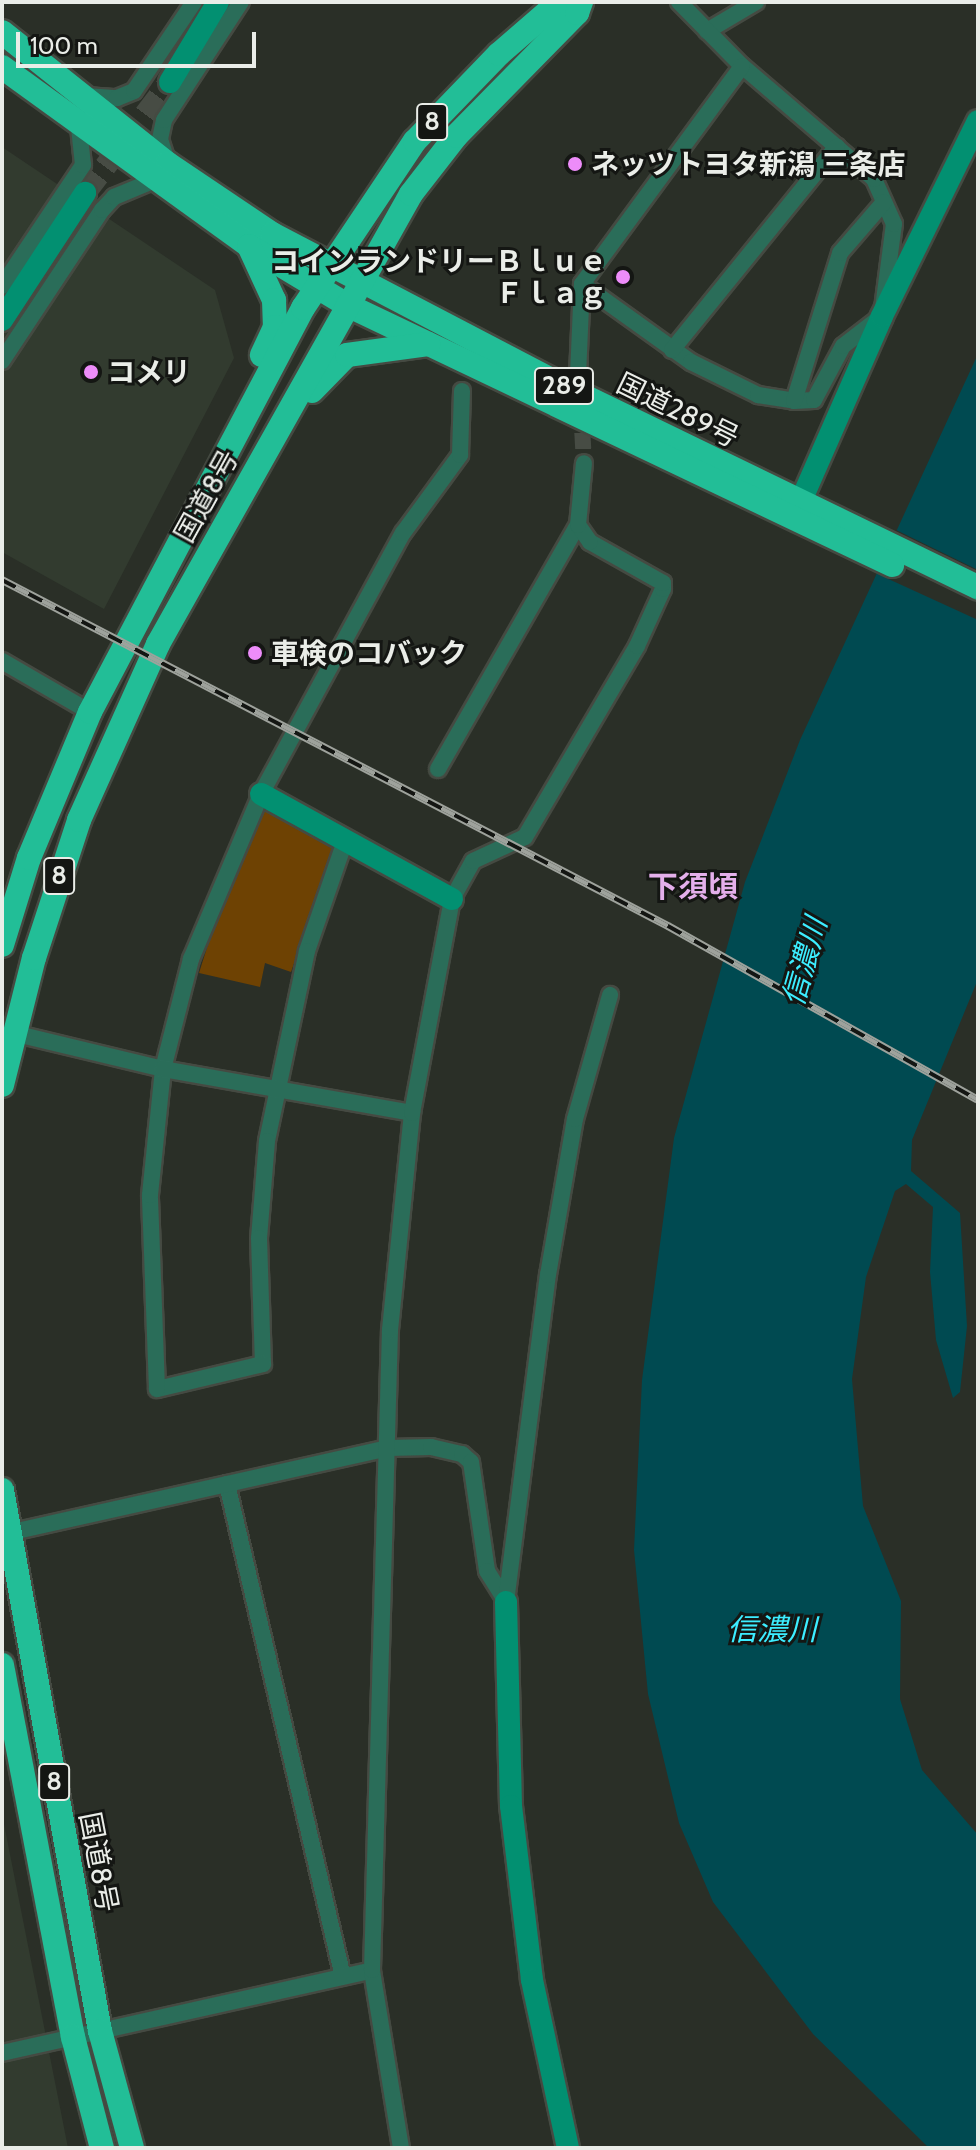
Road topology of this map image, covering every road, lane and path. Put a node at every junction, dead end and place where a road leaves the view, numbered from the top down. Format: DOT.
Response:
graph roads {
  1 [pos="194,2"];
  2 [pos="218,2"];
  3 [pos="241,2"];
  4 [pos="559,2"];
  5 [pos="581,2"];
  6 [pos="679,2"];
  7 [pos="756,2"];
  8 [pos="2,25"];
  9 [pos="707,31"];
  10 [pos="2,32"];
  11 [pos="23,47"];
  12 [pos="742,66"];
  13 [pos="2,67"];
  14 [pos="170,82"];
  15 [pos="82,107"];
  16 [pos="978,121"];
  17 [pos="837,146"];
  18 [pos="161,172"];
  19 [pos="85,193"];
  20 [pos="884,202"];
  21 [pos="249,246"];
  22 [pos="330,265"];
  23 [pos="360,281"];
  24 [pos="582,284"];
  25 [pos="2,286"];
  26 [pos="316,287"];
  27 [pos="347,305"];
  28 [pos="882,316"];
  29 [pos="2,320"];
  30 [pos="428,344"];
  31 [pos="672,350"];
  32 [pos="2,361"];
  33 [pos="578,375"];
  34 [pos="462,391"];
  35 [pos="296,396"];
  36 [pos="794,401"];
  37 [pos="234,439"];
  38 [pos="584,463"];
  39 [pos="800,503"];
  40 [pos="822,524"];
  41 [pos="578,525"];
  42 [pos="978,587"];
  43 [pos="978,605"];
  44 [pos="2,661"];
  45 [pos="90,712"];
  46 [pos="438,769"];
  47 [pos="261,794"];
  48 [pos="344,844"];
  49 [pos="452,899"];
  50 [pos="2,945"];
  51 [pos="610,995"];
  52 [pos="6,1030"];
  53 [pos="163,1069"];
  54 [pos="2,1085"];
  55 [pos="275,1090"];
  56 [pos="412,1113"];
  57 [pos="388,1448"];
  58 [pos="227,1484"];
  59 [pos="2,1490"];
  60 [pos="5,1533"];
  61 [pos="506,1602"];
  62 [pos="2,1665"];
  63 [pos="372,1970"];
  64 [pos="343,1977"];
  65 [pos="100,2031"];
  66 [pos="73,2037"];
  67 [pos="2,2053"];
  68 [pos="102,2148"];
  69 [pos="132,2148"];
  70 [pos="401,2148"];
  71 [pos="568,2148"];
  1 -- 15 [label="street"];
  2 -- 14 [label="street"];
  3 -- 18 [label="street"];
  4 -- 22 [label="highway, 国道8号 / 8"];
  5 -- 23 [label="highway, 国道8号 / 8"];
  6 -- 9 [label="street"];
  7 -- 9 [label="street"];
  8 -- 11 [label="highway"];
  9 -- 12 [label="street"];
  10 -- 11 [label="highway, 国道289号 / 289"];
  11 -- 15 [label="highway, 国道289号 / 289"];
  12 -- 17 [label="street"];
  12 -- 24 [label="street"];
  13 -- 15 [label="highway, 国道289号 / 289"];
  15 -- 18 [label="highway, 国道289号 / 289"];
  15 -- 25 [label="street"];
  16 -- 28 [label="street"];
  17 -- 20 [label="street"];
  17 -- 31 [label="street"];
  18 -- 21 [label="highway, 国道289号 / 289"];
  18 -- 22 [label="highway, 国道289号 / 289"];
  18 -- 32 [label="street"];
  19 -- 29 [label="street"];
  20 -- 28 [label="street"];
  20 -- 36 [label="street"];
  21 -- 26 [label="highway, 国道289号 / 289"];
  21 -- 37 [label="highway"];
  22 -- 23 [label="highway, 国道289号 / 289"];
  22 -- 26 [label="highway, 国道8号 / 8"];
  23 -- 27 [label="highway, 国道8号 / 8"];
  23 -- 39 [label="highway, 国道289号 / 289"];
  24 -- 31 [label="street"];
  24 -- 33 [label="street"];
  26 -- 27 [label="highway, 国道289号 / 289"];
  26 -- 37 [label="highway, 国道8号 / 8"];
  27 -- 30 [label="highway, 国道289号 / 289"];
  27 -- 35 [label="highway, 国道8号 / 8"];
  28 -- 36 [label="street"];
  28 -- 39 [label="street"];
  30 -- 35 [label="highway"];
  30 -- 40 [label="highway, 国道289号 / 289"];
  31 -- 36 [label="street"];
  34 -- 47 [label="street"];
  35 -- 52 [label="highway, 国道8号 / 8"];
  37 -- 45 [label="highway, 国道8号 / 8"];
  38 -- 41 [label="street"];
  39 -- 40 [label="highway, 国道289号 / 289"];
  40 -- 42 [label="highway, 国道289号 / 289"];
  40 -- 43 [label="highway, 国道289号 / 289"];
  41 -- 46 [label="street"];
  41 -- 49 [label="street"];
  44 -- 45 [label="street"];
  45 -- 50 [label="highway, 国道8号 / 8"];
  47 -- 48 [label="street"];
  47 -- 53 [label="street"];
  48 -- 49 [label="street"];
  48 -- 55 [label="street"];
  49 -- 56 [label="street"];
  51 -- 61 [label="street"];
  52 -- 53 [label="street"];
  52 -- 54 [label="highway, 国道8号 / 8"];
  53 -- 55 [label="street"];
  53 -- 55 [label="street"];
  55 -- 56 [label="street"];
  56 -- 57 [label="street"];
  57 -- 58 [label="street"];
  57 -- 61 [label="street"];
  57 -- 63 [label="street"];
  58 -- 60 [label="street"];
  58 -- 64 [label="street"];
  59 -- 60 [label="highway, 国道8号 / 8"];
  60 -- 65 [label="highway, 国道8号 / 8"];
  61 -- 71 [label="street"];
  62 -- 66 [label="highway, 国道8号 / 8"];
  63 -- 64 [label="street"];
  63 -- 70 [label="street"];
  64 -- 65 [label="street"];
  65 -- 66 [label="street"];
  65 -- 69 [label="highway, 国道8号 / 8"];
  66 -- 67 [label="street"];
  66 -- 68 [label="highway, 国道8号 / 8"];
}
